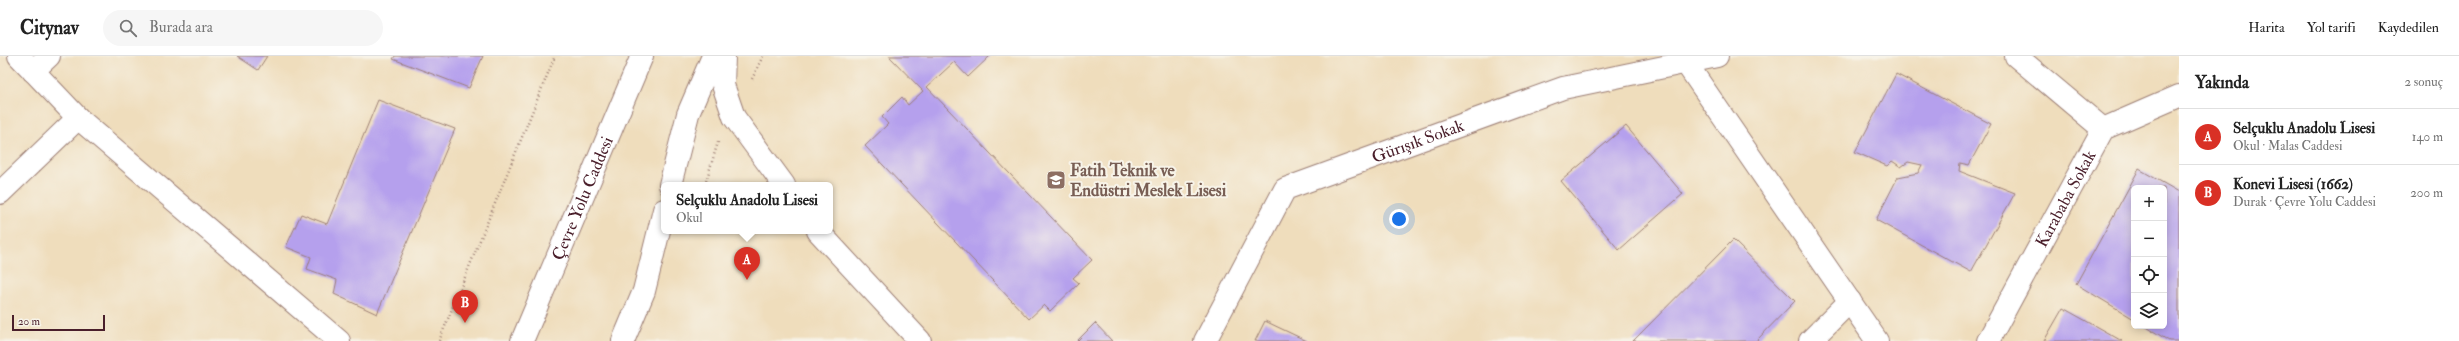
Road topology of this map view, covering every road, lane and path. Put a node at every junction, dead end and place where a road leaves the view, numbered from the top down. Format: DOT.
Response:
graph roads {
  1 [pos="50,56"];
  2 [pos="555,56"];
  3 [pos="642,56"];
  4 [pos="713,56"];
  5 [pos="724,56"];
  6 [pos="1717,56"];
  7 [pos="2016,56"];
  8 [pos="1686,59"];
  9 [pos="26,64"];
  10 [pos="2179,96"];
  11 [pos="78,118"];
  12 [pos="2103,129"];
  13 [pos="671,182"];
  14 [pos="782,182"];
  15 [pos="0,193"];
  16 [pos="661,222"];
  17 [pos="668,234"];
  18 [pos="820,234"];
  19 [pos="644,291"];
  20 [pos="1850,301"];
  21 [pos="339,341"];
  22 [pos="439,341"];
  23 [pos="522,341"];
  24 [pos="623,341"];
  25 [pos="920,341"];
  26 [pos="1205,341"];
  27 [pos="1810,341"];
  28 [pos="1877,341"];
  29 [pos="1988,341"];
  1 -- 9 [label="main road"];
  2 -- 22 [label="path"];
  3 -- 23 [label="main road, Çevre Yolu Caddesi"];
  4 -- 13 [label="main road"];
  5 -- 14 [label="main road"];
  6 -- 8 [label="main road, Gürışık Sokak"];
  7 -- 12 [label="main road"];
  8 -- 20 [label="main road"];
  8 -- 26 [label="main road, Gürışık Sokak"];
  9 -- 11 [label="main road"];
  10 -- 12 [label="main road"];
  11 -- 15 [label="main road"];
  11 -- 21 [label="main road"];
  12 -- 29 [label="main road, Karababa Sokak"];
  16 -- 19 [label="main road"];
  17 -- 19 [label="main road"];
  18 -- 25 [label="main road"];
  19 -- 24 [label="main road"];
  20 -- 27 [label="main road"];
  20 -- 28 [label="main road"];
}
